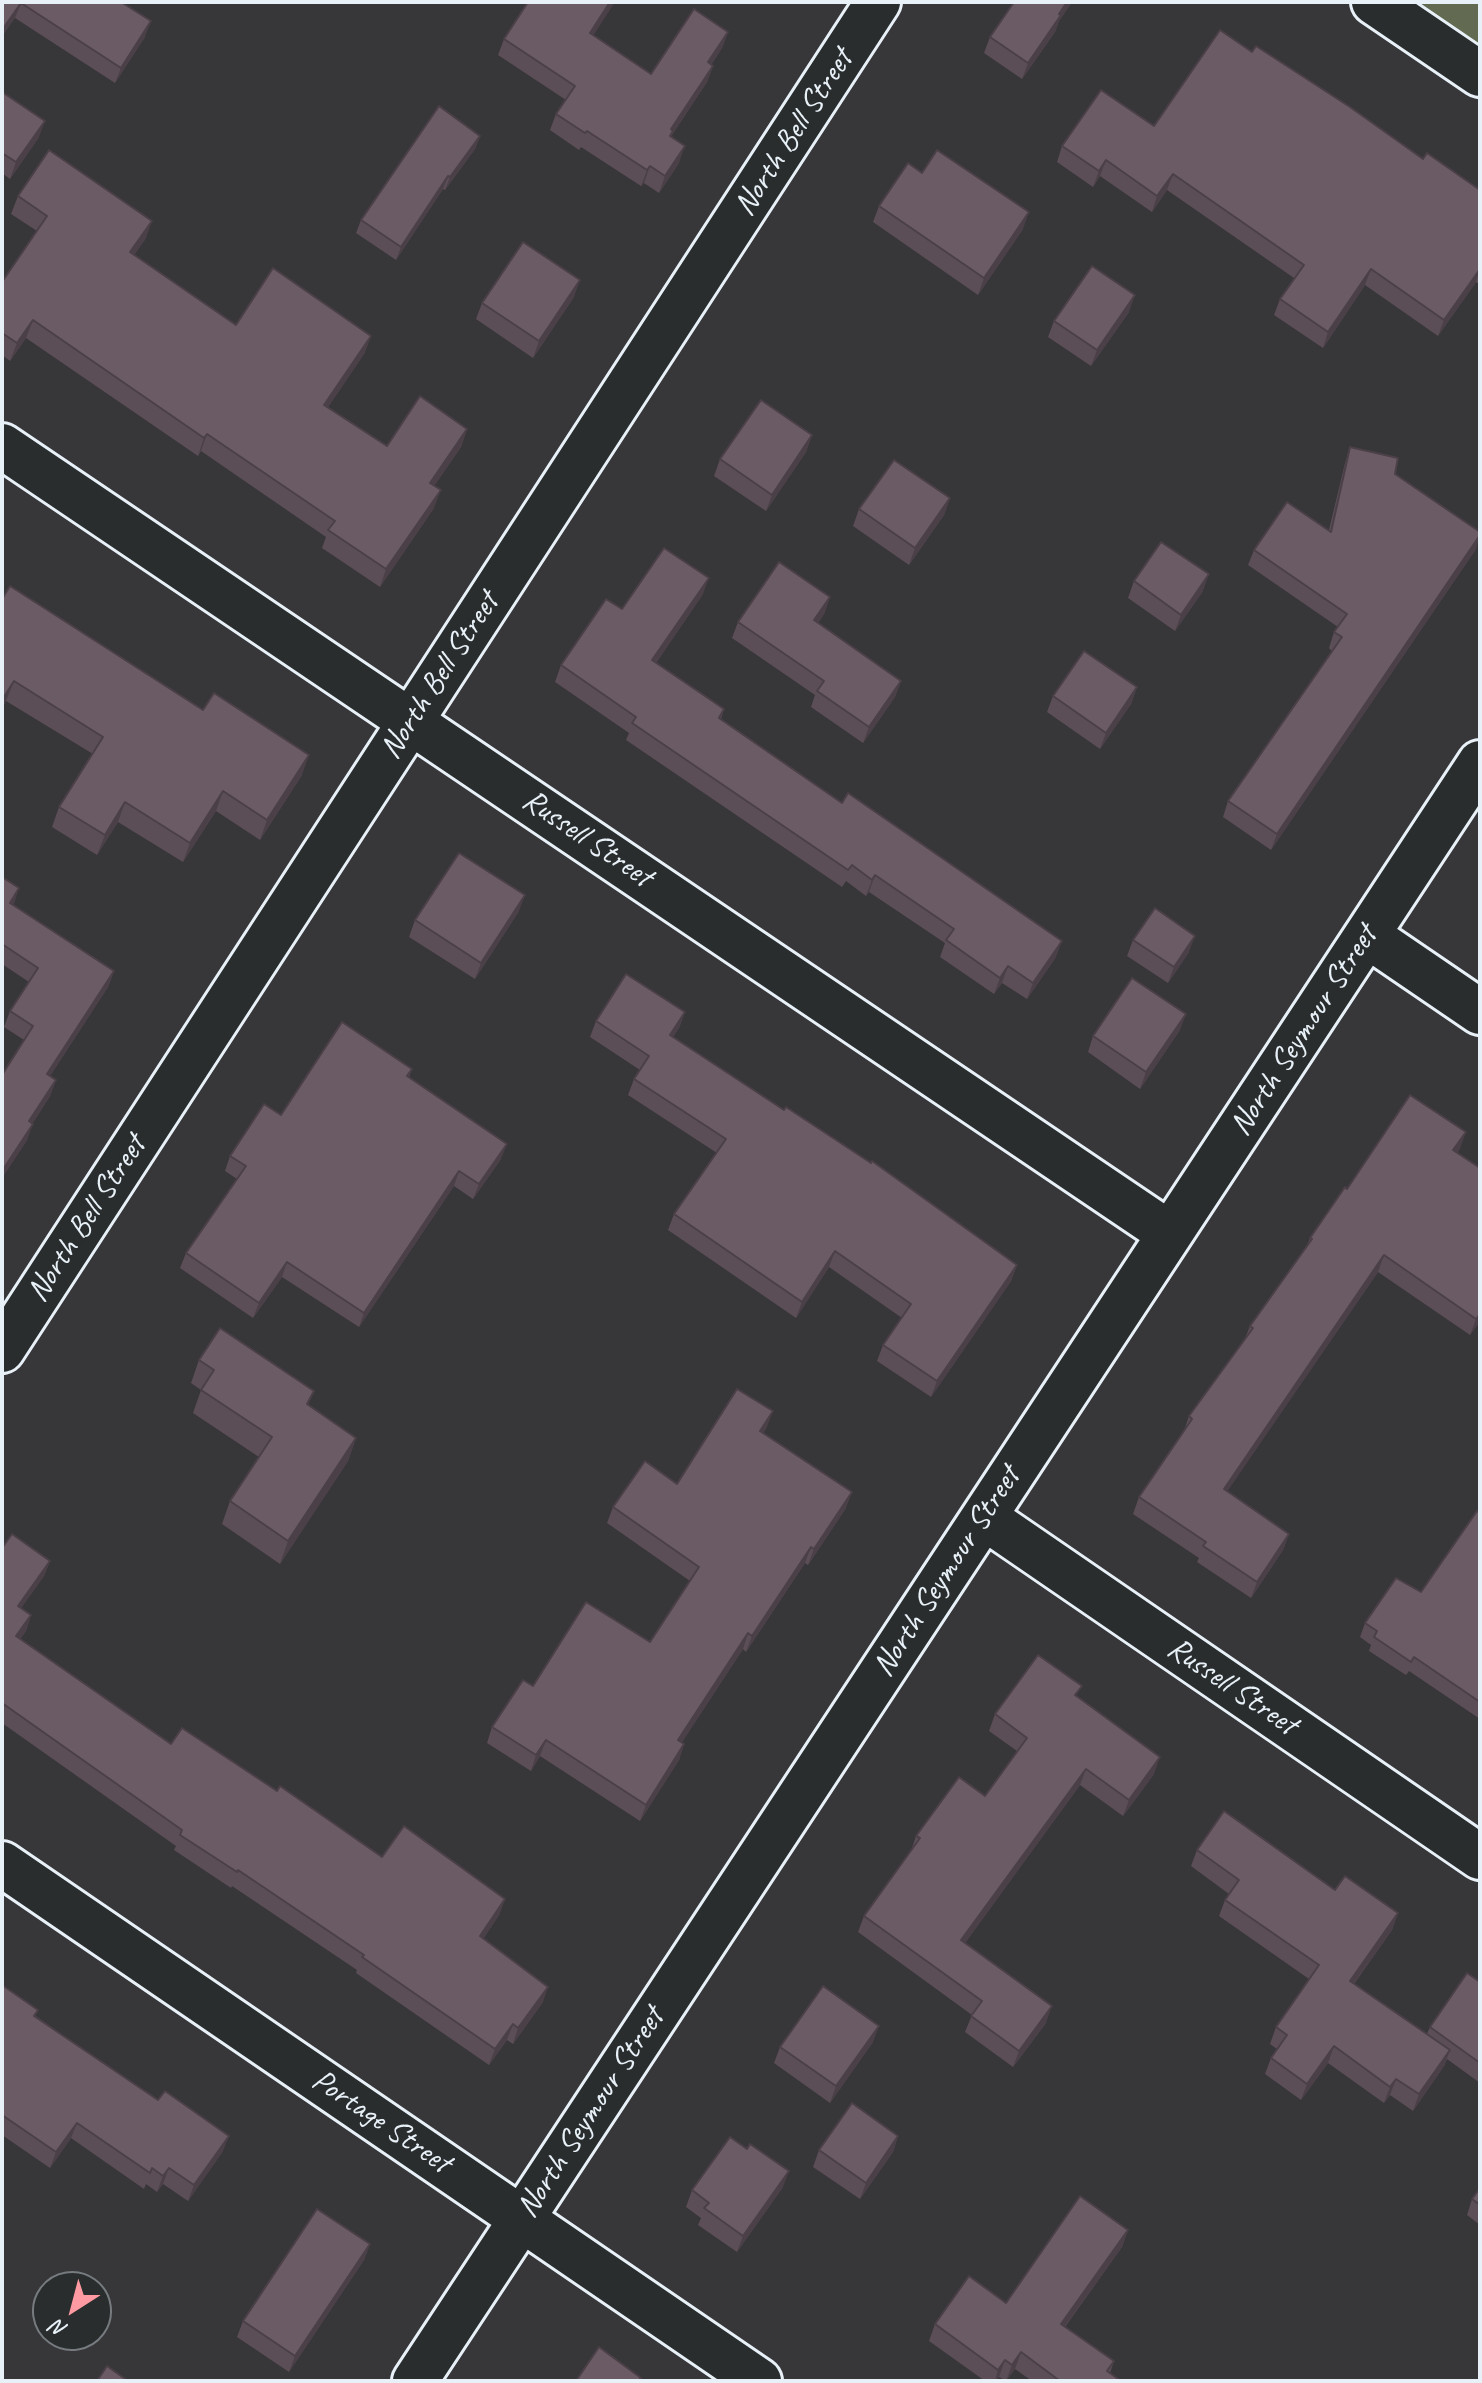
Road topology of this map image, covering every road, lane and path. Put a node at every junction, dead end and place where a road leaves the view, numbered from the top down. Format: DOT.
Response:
graph roads {
  1 [pos="878,2"];
  2 [pos="1374,2"];
  3 [pos="1480,74"];
  4 [pos="2,446"];
  5 [pos="410,722"];
  6 [pos="1480,763"];
  7 [pos="1367,935"];
  8 [pos="1480,1012"];
  9 [pos="1170,1234"];
  10 [pos="2,1350"];
  11 [pos="984,1517"];
  12 [pos="1480,1857"];
  13 [pos="2,1864"];
  14 [pos="522,2218"];
  15 [pos="415,2381"];
  16 [pos="759,2381"];
  1 -- 5 [label="street, North Bell Street"];
  2 -- 3 [label="street"];
  4 -- 5 [label="street, Russell Street"];
  5 -- 9 [label="street, Russell Street"];
  5 -- 10 [label="street, North Bell Street"];
  6 -- 7 [label="street, North Seymour Street"];
  7 -- 8 [label="street"];
  7 -- 9 [label="street, North Seymour Street"];
  9 -- 11 [label="street, North Seymour Street"];
  11 -- 12 [label="street, Russell Street"];
  11 -- 14 [label="street, North Seymour Street"];
  13 -- 14 [label="street, Portage Street"];
  14 -- 15 [label="street, North Seymour Street"];
  14 -- 16 [label="street, Portage Street"];
}
